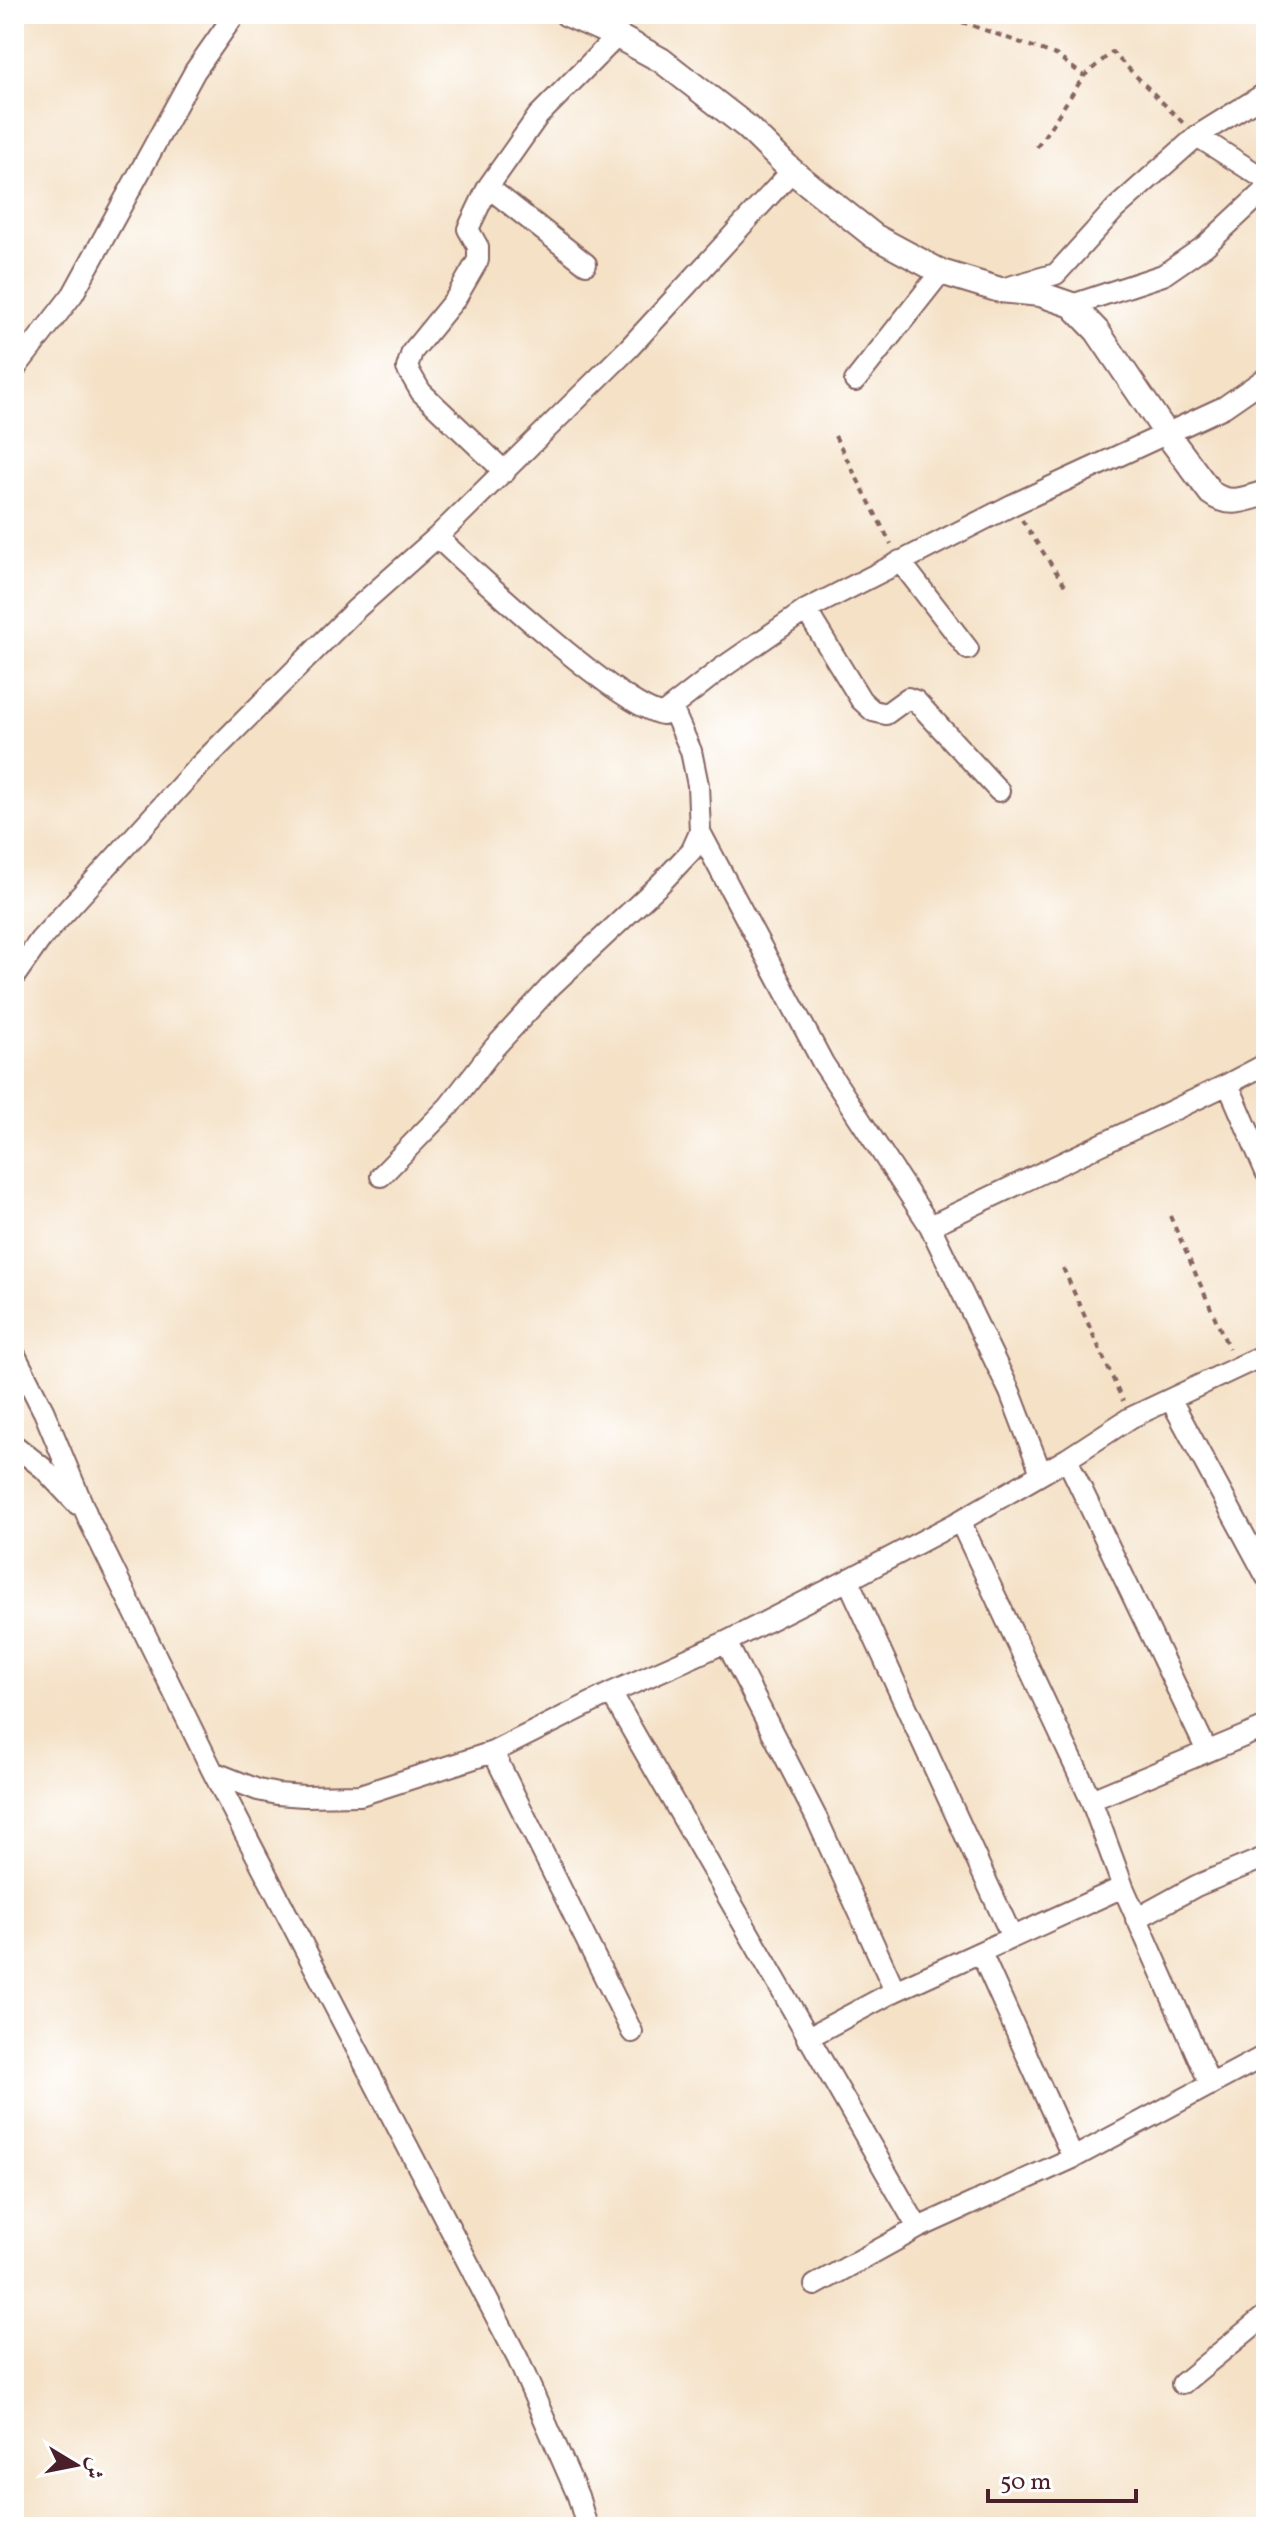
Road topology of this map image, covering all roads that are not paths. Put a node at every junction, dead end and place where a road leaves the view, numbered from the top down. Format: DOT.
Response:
graph roads {
  1 [pos="235,14"];
  2 [pos="567,14"];
  3 [pos="617,36"];
  4 [pos="1266,93"];
  5 [pos="1197,136"];
  6 [pos="792,171"];
  7 [pos="1266,180"];
  8 [pos="488,187"];
  9 [pos="1266,189"];
  10 [pos="586,264"];
  11 [pos="941,272"];
  12 [pos="1000,290"];
  13 [pos="1072,305"];
  14 [pos="14,370"];
  15 [pos="1266,378"];
  16 [pos="855,381"];
  17 [pos="1166,433"];
  18 [pos="505,472"];
  19 [pos="1266,493"];
  20 [pos="437,537"];
  21 [pos="900,561"];
  22 [pos="806,610"];
  23 [pos="968,649"];
  24 [pos="672,708"];
  25 [pos="999,791"];
  26 [pos="700,832"];
  27 [pos="14,977"];
  28 [pos="1266,1064"];
  29 [pos="1228,1084"];
  30 [pos="1266,1172"];
  31 [pos="381,1176"];
  32 [pos="930,1226"];
  33 [pos="14,1353"];
  34 [pos="1266,1354"];
  35 [pos="1171,1400"];
  36 [pos="14,1445"];
  37 [pos="1067,1459"];
  38 [pos="1041,1473"];
  39 [pos="89,1520"];
  40 [pos="960,1521"];
  41 [pos="1266,1576"];
  42 [pos="848,1580"];
  43 [pos="726,1642"];
  44 [pos="611,1693"];
  45 [pos="1266,1727"];
  46 [pos="1207,1751"];
  47 [pos="493,1752"];
  48 [pos="213,1772"];
  49 [pos="1091,1800"];
  50 [pos="1266,1857"];
  51 [pos="1123,1887"];
  52 [pos="1136,1919"];
  53 [pos="1012,1937"];
  54 [pos="981,1953"];
  55 [pos="895,1991"];
  56 [pos="632,2032"];
  57 [pos="807,2038"];
  58 [pos="1266,2055"];
  59 [pos="1210,2084"];
  60 [pos="1073,2158"];
  61 [pos="918,2228"];
  62 [pos="815,2285"];
  63 [pos="1266,2315"];
  64 [pos="1182,2384"];
  65 [pos="587,2527"];
  1 -- 14 [label="street"];
  2 -- 3 [label="street"];
  3 -- 6 [label="street"];
  3 -- 8 [label="street"];
  4 -- 5 [label="street"];
  5 -- 7 [label="street"];
  5 -- 12 [label="street"];
  6 -- 11 [label="street"];
  6 -- 18 [label="street"];
  8 -- 10 [label="street"];
  8 -- 18 [label="street"];
  9 -- 13 [label="street"];
  11 -- 12 [label="street"];
  11 -- 16 [label="street"];
  12 -- 13 [label="street"];
  13 -- 17 [label="street"];
  15 -- 17 [label="street"];
  17 -- 19 [label="street"];
  17 -- 21 [label="street"];
  18 -- 20 [label="street"];
  20 -- 24 [label="street"];
  20 -- 27 [label="street"];
  21 -- 22 [label="street"];
  21 -- 23 [label="street"];
  22 -- 24 [label="street"];
  22 -- 25 [label="street"];
  24 -- 26 [label="street"];
  26 -- 31 [label="street"];
  26 -- 32 [label="street"];
  28 -- 29 [label="street"];
  29 -- 30 [label="street"];
  29 -- 32 [label="street"];
  32 -- 38 [label="street"];
  33 -- 39 [label="street"];
  34 -- 35 [label="street"];
  35 -- 37 [label="street"];
  35 -- 41 [label="street"];
  36 -- 39 [label="street"];
  37 -- 38 [label="street"];
  37 -- 46 [label="street"];
  38 -- 40 [label="street"];
  39 -- 48 [label="street"];
  40 -- 42 [label="street"];
  40 -- 49 [label="street"];
  42 -- 43 [label="street"];
  42 -- 53 [label="street"];
  43 -- 44 [label="street"];
  43 -- 55 [label="street"];
  44 -- 47 [label="street"];
  44 -- 57 [label="street"];
  45 -- 46 [label="street"];
  46 -- 49 [label="street"];
  47 -- 48 [label="street"];
  47 -- 56 [label="street"];
  48 -- 65 [label="street"];
  49 -- 51 [label="street"];
  50 -- 52 [label="street"];
  51 -- 52 [label="street"];
  51 -- 53 [label="street"];
  52 -- 59 [label="street"];
  53 -- 54 [label="street"];
  54 -- 55 [label="street"];
  54 -- 60 [label="street"];
  55 -- 57 [label="street"];
  57 -- 61 [label="street"];
  58 -- 59 [label="street"];
  59 -- 60 [label="street"];
  60 -- 61 [label="street"];
  61 -- 62 [label="street"];
  63 -- 64 [label="street"];
}
